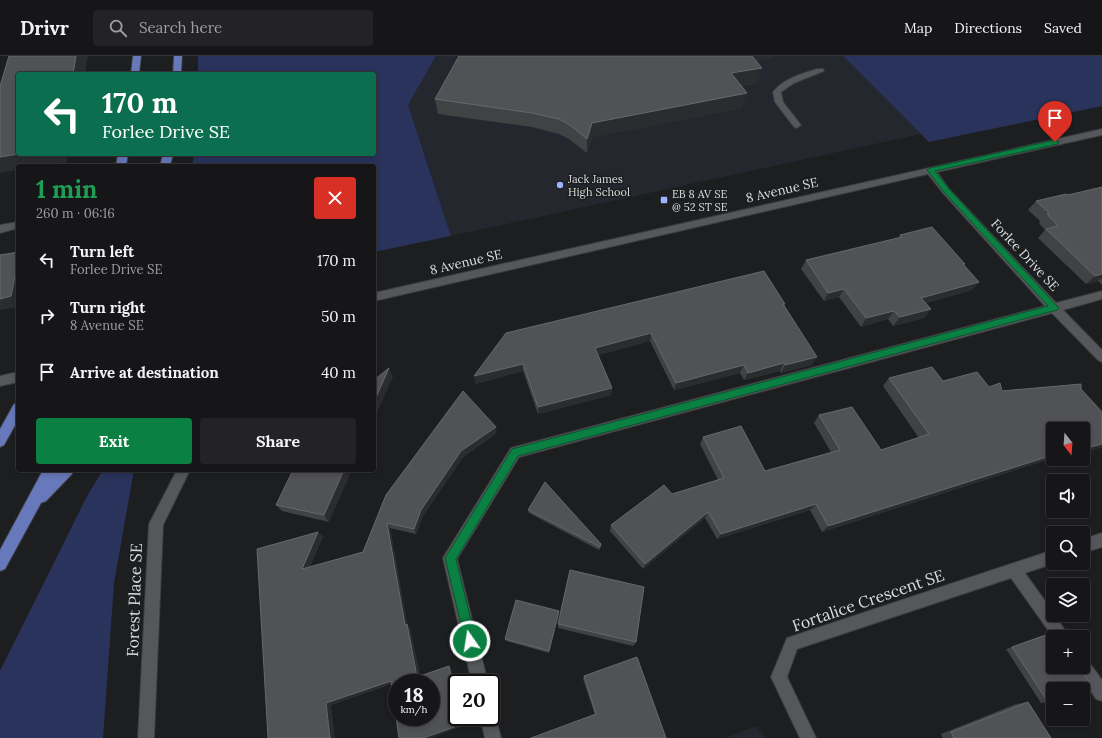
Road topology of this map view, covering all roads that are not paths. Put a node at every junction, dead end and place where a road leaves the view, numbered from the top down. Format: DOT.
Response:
graph roads {
  1 [pos="137,56"];
  2 [pos="178,56"];
  3 [pos="820,71"];
  4 [pos="135,72"];
  5 [pos="178,72"];
  6 [pos="797,125"];
  7 [pos="1102,132"];
  8 [pos="930,170"];
  9 [pos="16,225"];
  10 [pos="0,229"];
  11 [pos="1102,295"];
  12 [pos="376,297"];
  13 [pos="1054,308"];
  14 [pos="1102,357"];
  15 [pos="16,377"];
  16 [pos="0,381"];
  17 [pos="16,412"];
  18 [pos="0,441"];
  19 [pos="49,472"];
  20 [pos="65,472"];
  21 [pos="183,472"];
  22 [pos="34,503"];
  23 [pos="1102,540"];
  24 [pos="1090,544"];
  25 [pos="1046,560"];
  26 [pos="0,564"];
  27 [pos="1015,571"];
  28 [pos="1057,630"];
  29 [pos="478,674"];
  30 [pos="1089,674"];
  31 [pos="1102,693"];
  32 [pos="490,726"];
  33 [pos="146,738"];
  34 [pos="493,738"];
  35 [pos="808,738"];
  1 -- 4 [label="main road"];
  2 -- 5 [label="main road"];
  3 -- 6 [label="street"];
  7 -- 8 [label="street, 8 Avenue SE"];
  8 -- 12 [label="street, 8 Avenue SE"];
  8 -- 13 [label="street, Forlee Drive SE"];
  9 -- 10 [label="street"];
  11 -- 13 [label="street"];
  13 -- 14 [label="street, Forlee Drive SE"];
  13 -- 29 [label="street"];
  15 -- 16 [label="street"];
  17 -- 18 [label="main road"];
  19 -- 22 [label="main road"];
  20 -- 22 [label="main road"];
  21 -- 33 [label="street, Forest Place SE"];
  22 -- 26 [label="main road"];
  23 -- 24 [label="street"];
  25 -- 27 [label="street, Fortalice Crescent SE"];
  27 -- 28 [label="street"];
  27 -- 35 [label="street, Fortalice Crescent SE"];
  30 -- 31 [label="street"];
  32 -- 34 [label="street"];
}
